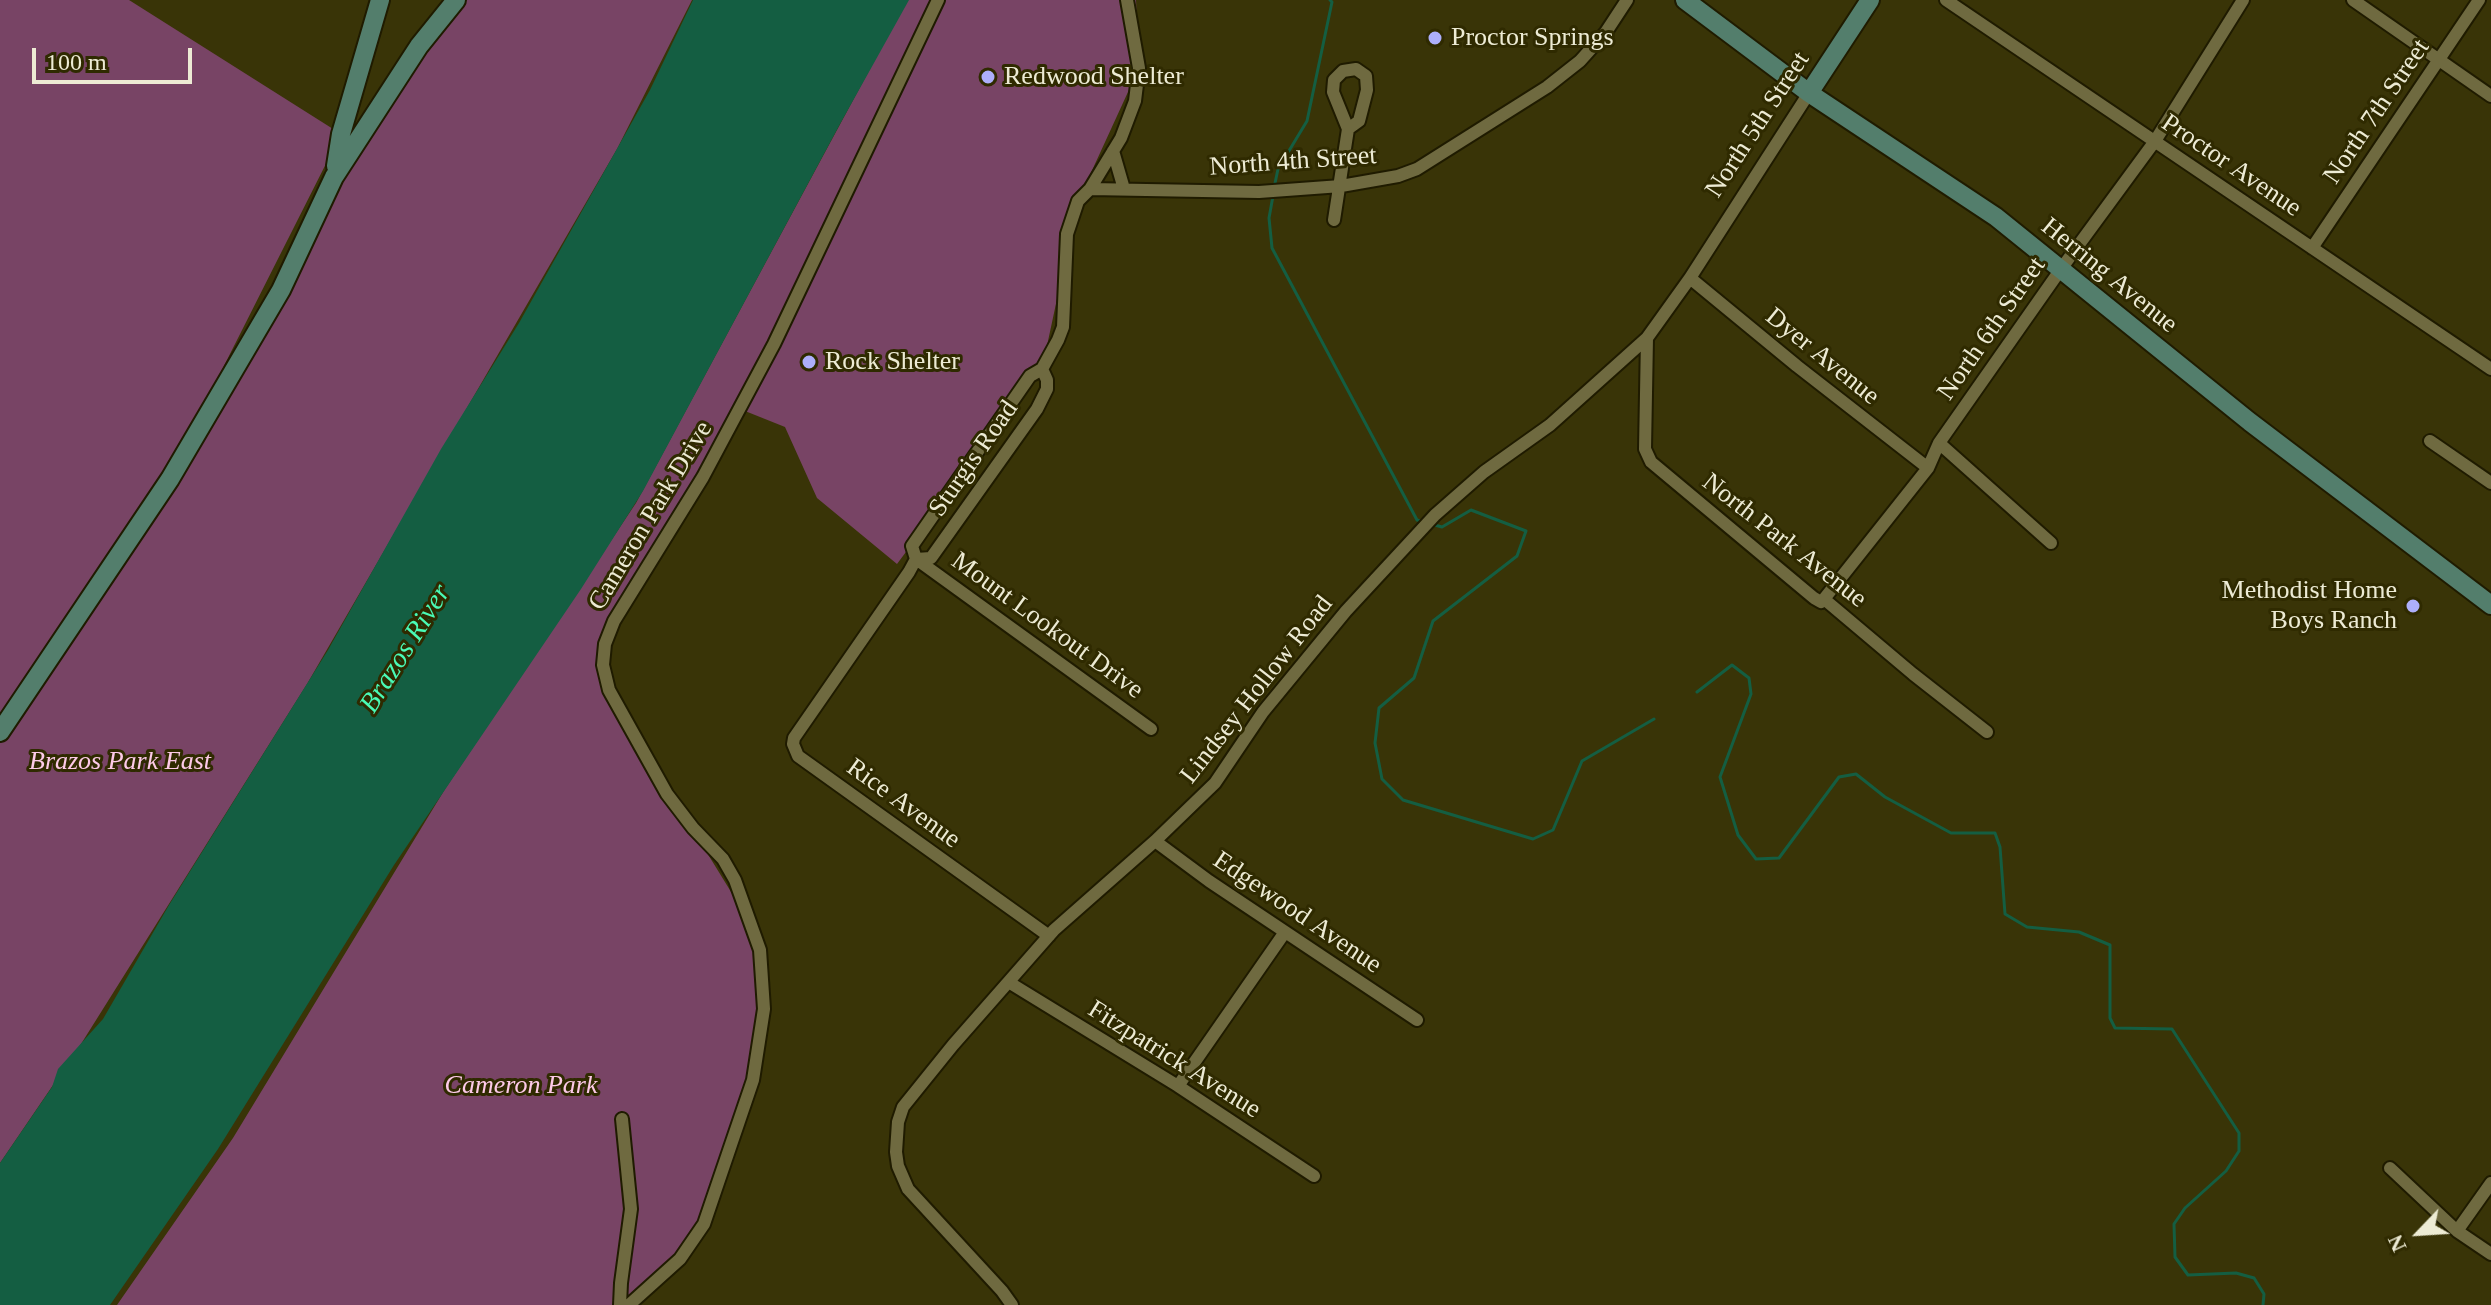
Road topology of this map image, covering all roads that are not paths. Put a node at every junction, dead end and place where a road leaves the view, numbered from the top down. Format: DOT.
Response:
graph roads {
  1 [pos="380,0"];
  2 [pos="456,0"];
  3 [pos="938,0"];
  4 [pos="1627,0"];
  5 [pos="1685,0"];
  6 [pos="1870,0"];
  7 [pos="1946,0"];
  8 [pos="2243,0"];
  9 [pos="2353,0"];
  10 [pos="2479,0"];
  11 [pos="1126,1"];
  12 [pos="2438,61"];
  13 [pos="1809,93"];
  14 [pos="2491,96"];
  15 [pos="1348,129"];
  16 [pos="2155,141"];
  17 [pos="1113,151"];
  18 [pos="334,177"];
  19 [pos="1341,186"];
  20 [pos="1090,189"];
  21 [pos="1124,189"];
  22 [pos="1334,220"];
  23 [pos="2312,248"];
  24 [pos="2061,269"];
  25 [pos="1690,278"];
  26 [pos="1647,338"];
  27 [pos="1042,369"];
  28 [pos="2491,369"];
  29 [pos="2430,441"];
  30 [pos="1939,443"];
  31 [pos="1928,468"];
  32 [pos="2491,483"];
  33 [pos="2051,543"];
  34 [pos="916,559"];
  35 [pos="1824,599"];
  36 [pos="2490,603"];
  37 [pos="831,686"];
  38 [pos="1151,729"];
  39 [pos="0,732"];
  40 [pos="1987,732"];
  41 [pos="1155,841"];
  42 [pos="1285,932"];
  43 [pos="1049,936"];
  44 [pos="1010,983"];
  45 [pos="1417,1020"];
  46 [pos="1178,1086"];
  47 [pos="622,1119"];
  48 [pos="2390,1168"];
  49 [pos="1314,1176"];
  50 [pos="2491,1183"];
  51 [pos="2457,1231"];
  52 [pos="2491,1254"];
  53 [pos="620,1305"];
  54 [pos="629,1305"];
  55 [pos="1012,1305"];
  1 -- 18 [label="main road"];
  2 -- 18 [label="main road"];
  3 -- 54 [label="street, Cameron Park Drive"];
  4 -- 19 [label="street, North 4th Street"];
  5 -- 13 [label="main road, Herring Avenue"];
  6 -- 13 [label="main road, North 5th Street"];
  7 -- 16 [label="street, Proctor Avenue"];
  8 -- 16 [label="street, North 6th Street"];
  9 -- 12 [label="street"];
  10 -- 12 [label="street, North 7th Street"];
  11 -- 17 [label="street, Sturgis Road"];
  12 -- 14 [label="street"];
  12 -- 23 [label="street, North 7th Street"];
  13 -- 24 [label="main road, Herring Avenue"];
  13 -- 25 [label="street, North 5th Street"];
  15 -- 19 [label="street"];
  16 -- 23 [label="street, Proctor Avenue"];
  16 -- 24 [label="street, North 6th Street"];
  17 -- 20 [label="street, Sturgis Road"];
  17 -- 21 [label="street"];
  18 -- 39 [label="main road"];
  19 -- 21 [label="street, North 4th Street"];
  19 -- 22 [label="street"];
  20 -- 21 [label="street, North 4th Street"];
  20 -- 27 [label="street, Sturgis Road"];
  23 -- 28 [label="street, Proctor Avenue"];
  24 -- 30 [label="street, North 6th Street"];
  24 -- 36 [label="main road, Herring Avenue"];
  25 -- 26 [label="street, Lindsey Hollow Road"];
  25 -- 31 [label="street, Dyer Avenue"];
  26 -- 35 [label="street, North Park Avenue"];
  26 -- 41 [label="street, Lindsey Hollow Road"];
  27 -- 34 [label="street, Sturgis Road"];
  27 -- 34 [label="street, Sturgis Road"];
  29 -- 32 [label="street"];
  30 -- 31 [label="street, North 6th Street"];
  30 -- 33 [label="street"];
  31 -- 35 [label="street, North 6th Street"];
  34 -- 37 [label="street, Sturgis Road"];
  34 -- 38 [label="street, Mount Lookout Drive"];
  35 -- 40 [label="street, North Park Avenue"];
  37 -- 43 [label="street, Rice Avenue"];
  41 -- 42 [label="street, Edgewood Avenue"];
  41 -- 43 [label="street, Lindsey Hollow Road"];
  42 -- 45 [label="street, Edgewood Avenue"];
  42 -- 46 [label="street"];
  43 -- 44 [label="street, Lindsey Hollow Road"];
  44 -- 46 [label="street, Fitzpatrick Avenue"];
  44 -- 55 [label="street, Lindsey Hollow Road"];
  46 -- 49 [label="street, Fitzpatrick Avenue"];
  47 -- 53 [label="street"];
  48 -- 51 [label="street"];
  50 -- 51 [label="street"];
  51 -- 52 [label="street"];
}
